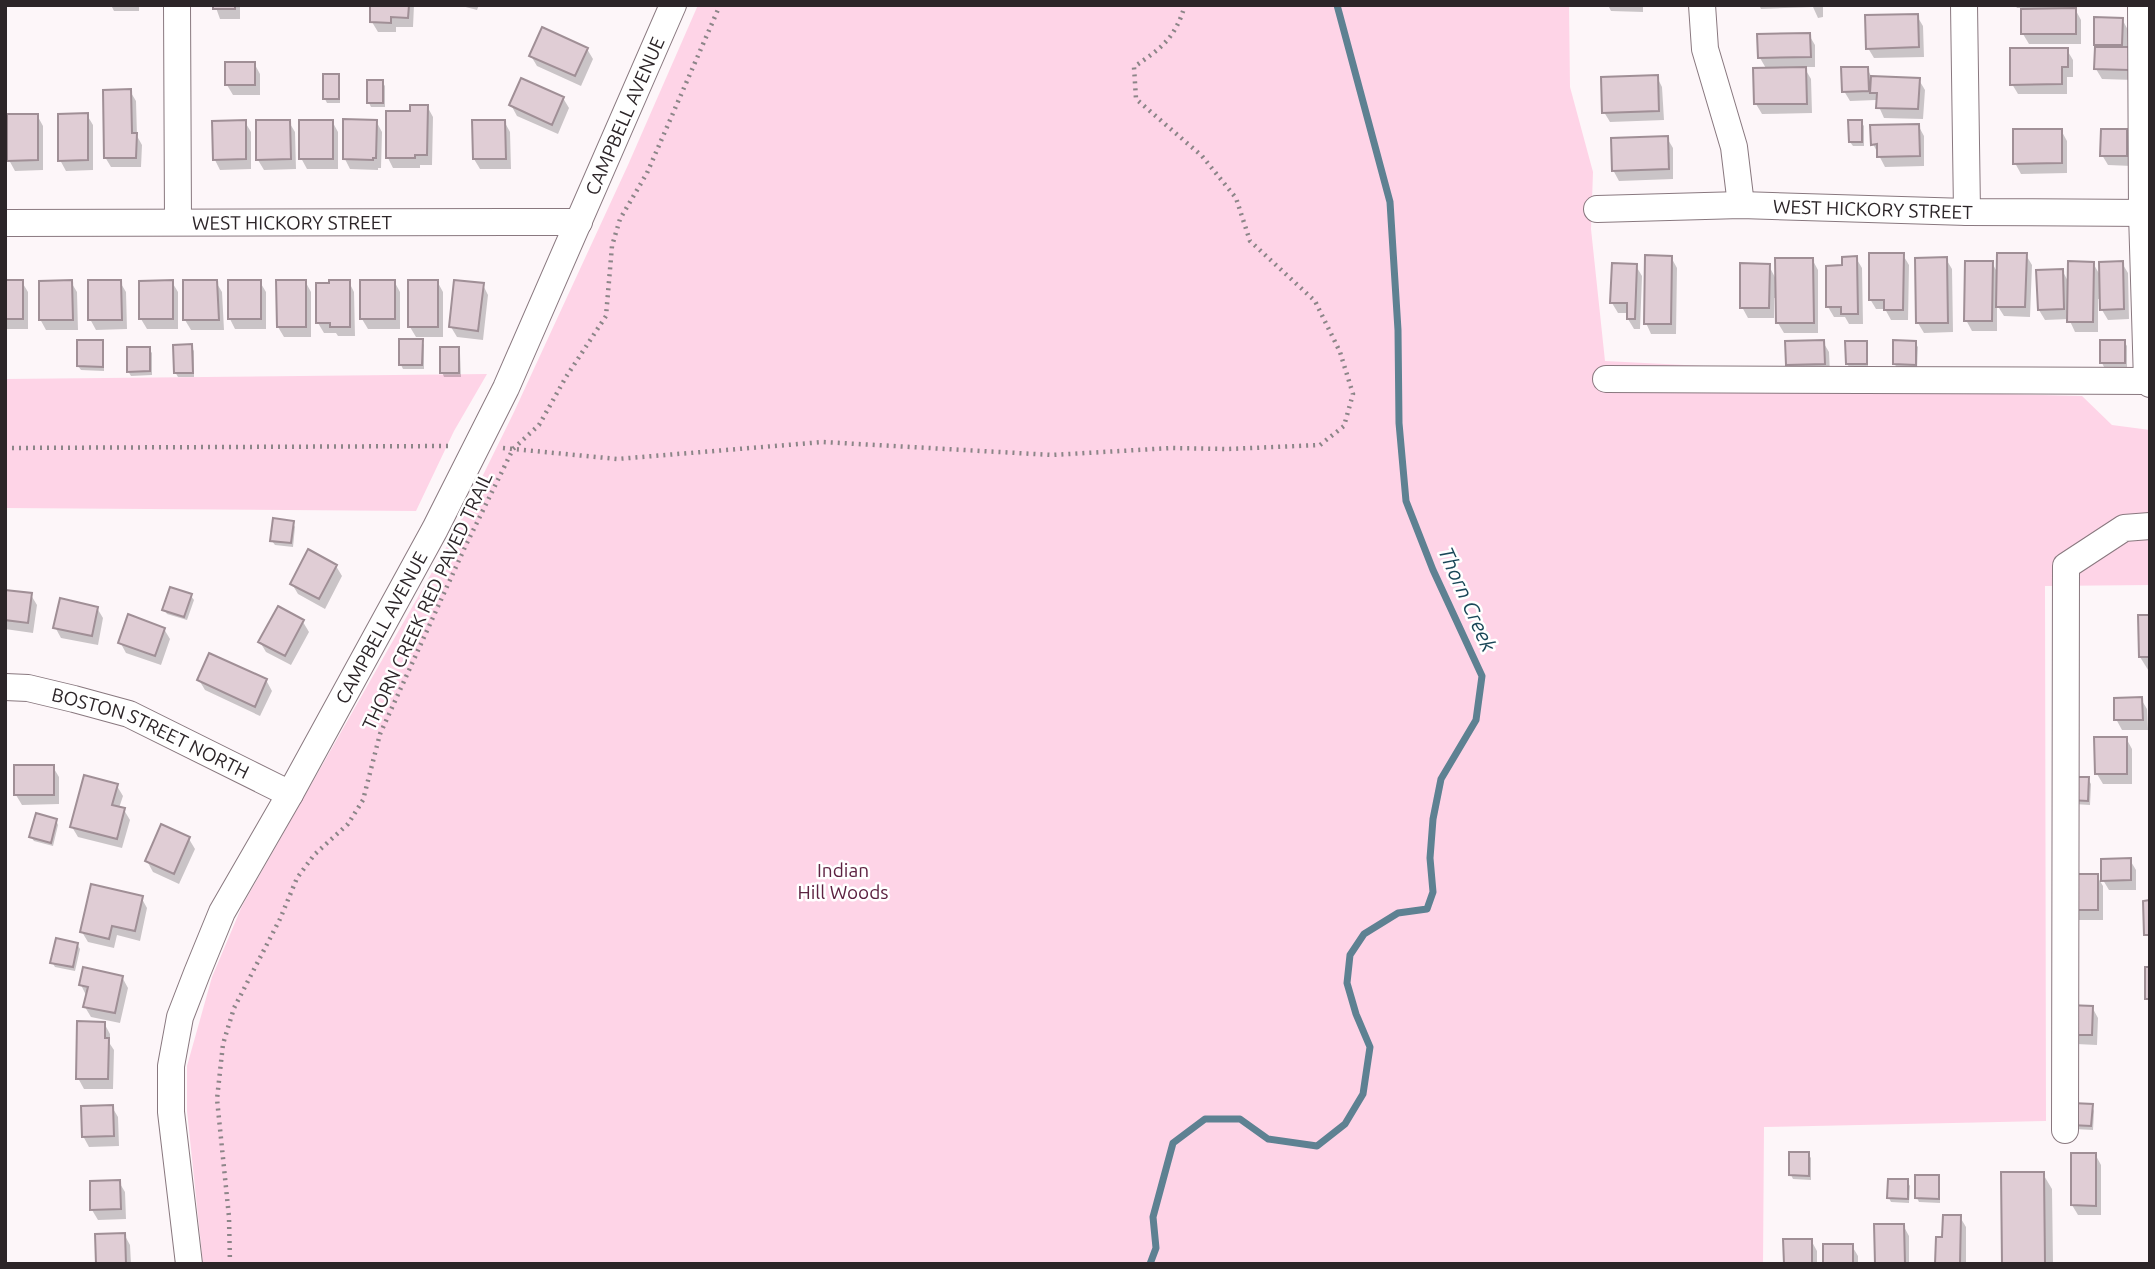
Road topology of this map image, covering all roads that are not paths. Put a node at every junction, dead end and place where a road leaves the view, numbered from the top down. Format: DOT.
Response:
graph roads {
  1 [pos="177,5"];
  2 [pos="673,5"];
  3 [pos="1702,5"];
  4 [pos="1964,5"];
  5 [pos="2144,10"];
  6 [pos="1741,205"];
  7 [pos="1597,209"];
  8 [pos="1967,212"];
  9 [pos="2146,213"];
  10 [pos="178,222"];
  11 [pos="579,222"];
  12 [pos="5,223"];
  13 [pos="1606,379"];
  14 [pos="2148,382"];
  15 [pos="2150,526"];
  16 [pos="5,687"];
  17 [pos="290,794"];
  18 [pos="2065,1130"];
  19 [pos="189,1264"];
  1 -- 10 [label="street"];
  2 -- 11 [label="street, CAMPBELL AVENUE"];
  3 -- 6 [label="street"];
  4 -- 8 [label="street"];
  5 -- 9 [label="street"];
  6 -- 7 [label="street, WEST HICKORY STREET"];
  6 -- 8 [label="street, WEST HICKORY STREET"];
  8 -- 9 [label="street, WEST HICKORY STREET"];
  9 -- 14 [label="street"];
  10 -- 11 [label="street, WEST HICKORY STREET"];
  10 -- 12 [label="street, WEST HICKORY STREET"];
  11 -- 17 [label="street, CAMPBELL AVENUE"];
  13 -- 14 [label="street"];
  15 -- 18 [label="street"];
  16 -- 17 [label="street, BOSTON STREET NORTH"];
  17 -- 19 [label="street, CAMPBELL AVENUE"];
}
